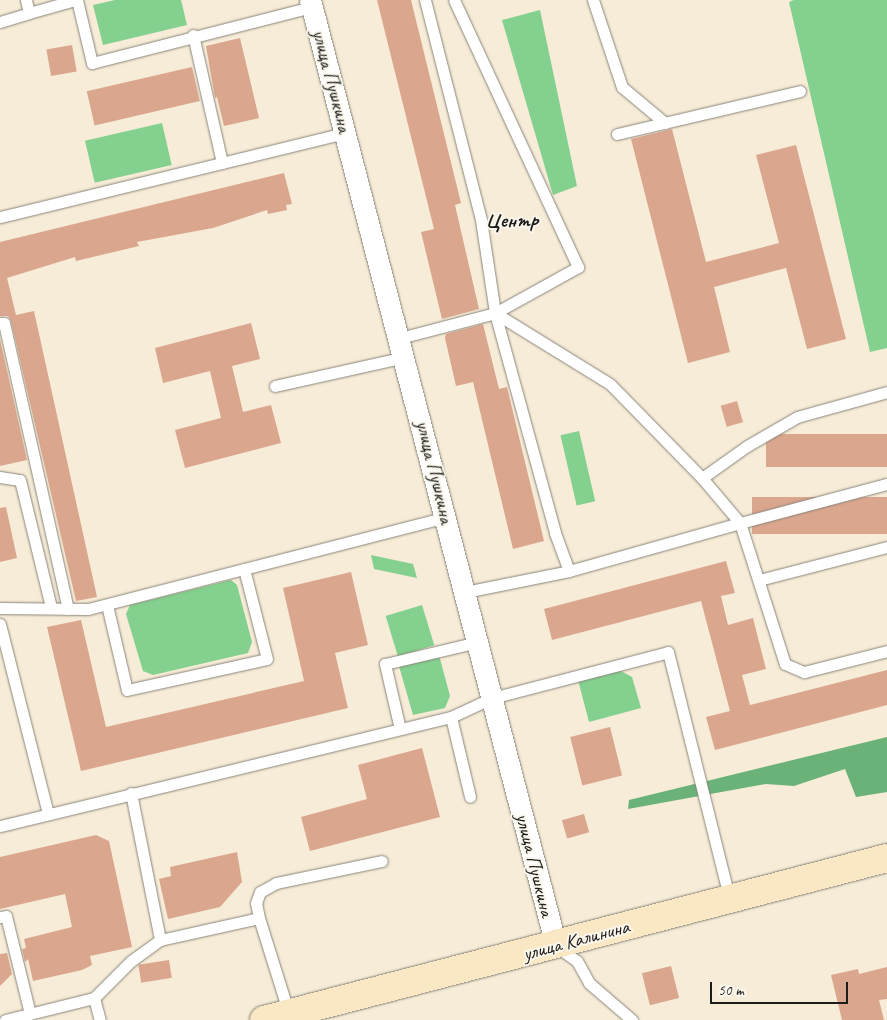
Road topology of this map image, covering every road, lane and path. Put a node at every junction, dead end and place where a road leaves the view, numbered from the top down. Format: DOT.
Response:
graph roads {
  1 [pos="26,0"];
  2 [pos="76,0"];
  3 [pos="425,0"];
  4 [pos="454,0"];
  5 [pos="592,0"];
  6 [pos="311,4"];
  7 [pos="29,13"];
  8 [pos="0,22"];
  9 [pos="193,35"];
  10 [pos="800,91"];
  11 [pos="665,123"];
  12 [pos="346,132"];
  13 [pos="618,134"];
  14 [pos="222,163"];
  15 [pos="0,218"];
  16 [pos="495,313"];
  17 [pos="0,324"];
  18 [pos="403,348"];
  19 [pos="275,386"];
  20 [pos="887,392"];
  21 [pos="0,477"];
  22 [pos="702,478"];
  23 [pos="887,484"];
  24 [pos="446,517"];
  25 [pos="740,523"];
  26 [pos="887,548"];
  27 [pos="244,569"];
  28 [pos="569,571"];
  29 [pos="759,580"];
  30 [pos="465,592"];
  31 [pos="107,605"];
  32 [pos="51,607"];
  33 [pos="0,608"];
  34 [pos="68,609"];
  35 [pos="0,624"];
  36 [pos="478,642"];
  37 [pos="887,651"];
  38 [pos="492,698"];
  39 [pos="451,717"];
  40 [pos="400,729"];
  41 [pos="131,794"];
  42 [pos="470,797"];
  43 [pos="48,814"];
  44 [pos="0,826"];
  45 [pos="887,858"];
  46 [pos="382,861"];
  47 [pos="730,900"];
  48 [pos="0,917"];
  49 [pos="259,918"];
  50 [pos="160,940"];
  51 [pos="556,946"];
  52 [pos="94,998"];
  53 [pos="319,1013"];
  54 [pos="30,1014"];
  55 [pos="276,1017"];
  56 [pos="5,1020"];
  57 [pos="100,1020"];
  58 [pos="632,1020"];
  1 -- 7 [label="lane"];
  2 -- 7 [label="lane"];
  2 -- 9 [label="lane"];
  3 -- 16 [label="lane"];
  4 -- 16 [label="lane"];
  5 -- 11 [label="lane"];
  6 -- 9 [label="lane"];
  6 -- 12 [label="street, улица Пушкина"];
  7 -- 8 [label="lane"];
  9 -- 14 [label="lane"];
  10 -- 11 [label="lane"];
  11 -- 13 [label="lane"];
  12 -- 14 [label="lane"];
  12 -- 18 [label="street, улица Пушкина"];
  14 -- 15 [label="lane"];
  16 -- 18 [label="lane"];
  16 -- 22 [label="lane"];
  16 -- 28 [label="lane"];
  17 -- 34 [label="lane"];
  18 -- 19 [label="lane"];
  18 -- 24 [label="street, улица Пушкина"];
  20 -- 22 [label="lane"];
  21 -- 32 [label="lane"];
  22 -- 25 [label="lane"];
  23 -- 25 [label="lane"];
  24 -- 27 [label="lane"];
  24 -- 30 [label="street, улица Пушкина"];
  25 -- 28 [label="lane"];
  25 -- 29 [label="lane"];
  26 -- 29 [label="lane"];
  27 -- 31 [label="lane"];
  27 -- 31 [label="lane"];
  28 -- 30 [label="lane"];
  29 -- 37 [label="lane"];
  30 -- 36 [label="street, улица Пушкина"];
  31 -- 34 [label="lane"];
  32 -- 33 [label="lane"];
  32 -- 34 [label="lane"];
  35 -- 43 [label="lane"];
  36 -- 38 [label="street, улица Пушкина"];
  36 -- 40 [label="lane"];
  38 -- 39 [label="lane"];
  38 -- 47 [label="lane"];
  38 -- 51 [label="street, улица Пушкина"];
  39 -- 40 [label="lane"];
  39 -- 42 [label="lane"];
  40 -- 41 [label="lane"];
  41 -- 43 [label="lane"];
  41 -- 50 [label="lane"];
  43 -- 44 [label="lane"];
  45 -- 47 [label="main road, улица Калинина"];
  46 -- 49 [label="lane"];
  47 -- 51 [label="main road, улица Калинина"];
  48 -- 54 [label="lane"];
  49 -- 50 [label="lane"];
  49 -- 55 [label="lane"];
  50 -- 52 [label="lane"];
  51 -- 53 [label="main road, улица Калинина"];
  51 -- 58 [label="lane"];
  52 -- 54 [label="lane"];
  52 -- 57 [label="lane"];
  53 -- 55 [label="main road, улица Калинина"];
  54 -- 56 [label="lane"];
}
